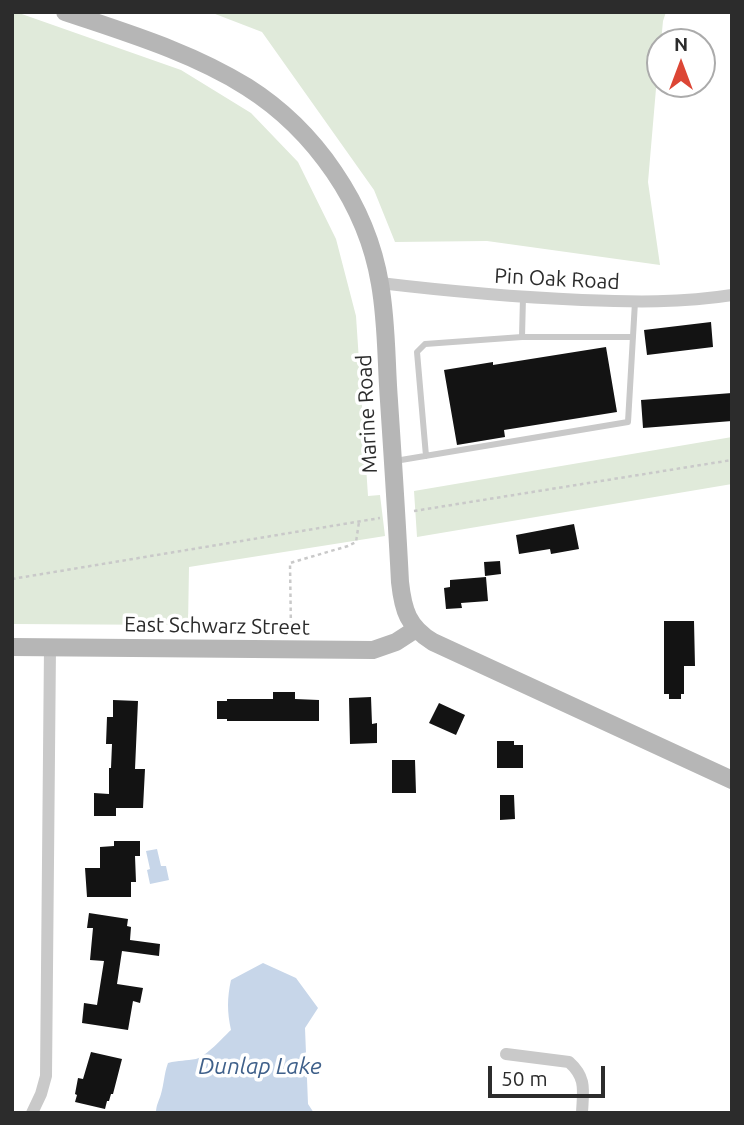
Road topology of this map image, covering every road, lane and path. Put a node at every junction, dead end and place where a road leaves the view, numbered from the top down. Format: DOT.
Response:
graph roads {
  1 [pos="65,12"];
  2 [pos="380,283"];
  3 [pos="732,295"];
  4 [pos="523,297"];
  5 [pos="635,302"];
  6 [pos="522,337"];
  7 [pos="633,337"];
  8 [pos="426,456"];
  9 [pos="732,460"];
  10 [pos="393,461"];
  11 [pos="410,512"];
  12 [pos="386,517"];
  13 [pos="359,522"];
  14 [pos="12,579"];
  15 [pos="416,629"];
  16 [pos="12,647"];
  17 [pos="50,647"];
  18 [pos="292,650"];
  19 [pos="732,779"];
  20 [pos="506,1054"];
  21 [pos="32,1113"];
  22 [pos="582,1113"];
  1 -- 2 [label="main road, Marine Road"];
  2 -- 4 [label="street, Pin Oak Road"];
  2 -- 10 [label="main road, Marine Road"];
  3 -- 5 [label="street, Pin Oak Road"];
  4 -- 5 [label="street, Pin Oak Road"];
  4 -- 6 [label="lane"];
  5 -- 7 [label="lane"];
  6 -- 7 [label="lane"];
  6 -- 8 [label="lane"];
  7 -- 8 [label="lane"];
  8 -- 10 [label="lane"];
  9 -- 11 [label="path"];
  10 -- 15 [label="main road, Marine Road"];
  12 -- 13 [label="path"];
  13 -- 14 [label="path"];
  13 -- 18 [label="path"];
  15 -- 18 [label="main road, East Schwarz Street"];
  15 -- 19 [label="main road"];
  16 -- 17 [label="main road, East Schwarz Street"];
  17 -- 18 [label="main road, East Schwarz Street"];
  17 -- 21 [label="street"];
  20 -- 22 [label="street"];
}
